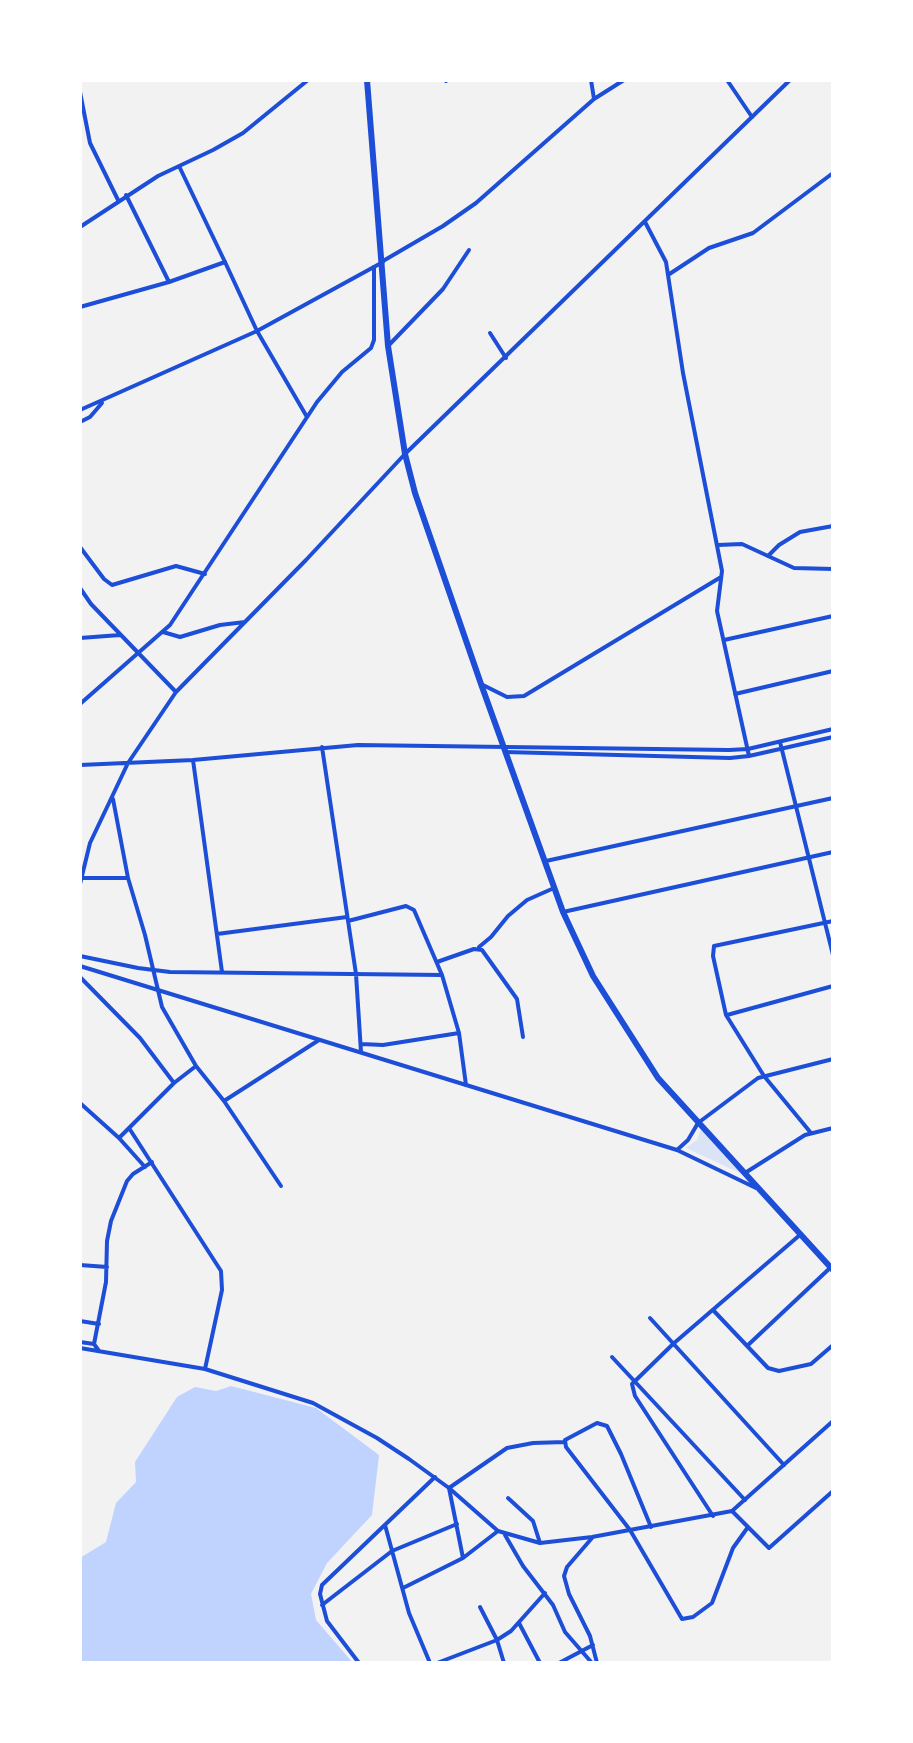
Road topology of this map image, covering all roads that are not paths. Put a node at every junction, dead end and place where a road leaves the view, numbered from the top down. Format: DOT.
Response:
graph roads {
  1 [pos="308,80"];
  2 [pos="367,80"];
  3 [pos="591,80"];
  4 [pos="624,80"];
  5 [pos="727,80"];
  6 [pos="790,80"];
  7 [pos="80,92"];
  8 [pos="594,99"];
  9 [pos="752,117"];
  10 [pos="179,166"];
  11 [pos="833,173"];
  12 [pos="126,195"];
  13 [pos="118,200"];
  14 [pos="645,222"];
  15 [pos="80,227"];
  16 [pos="469,250"];
  17 [pos="383,261"];
  18 [pos="225,262"];
  19 [pos="374,267"];
  20 [pos="668,275"];
  21 [pos="169,282"];
  22 [pos="80,307"];
  23 [pos="257,331"];
  24 [pos="490,333"];
  25 [pos="388,346"];
  26 [pos="506,358"];
  27 [pos="104,401"];
  28 [pos="80,410"];
  29 [pos="307,417"];
  30 [pos="80,422"];
  31 [pos="405,454"];
  32 [pos="833,526"];
  33 [pos="718,545"];
  34 [pos="80,547"];
  35 [pos="768,556"];
  36 [pos="833,569"];
  37 [pos="205,574"];
  38 [pos="721,577"];
  39 [pos="80,588"];
  40 [pos="833,616"];
  41 [pos="246,622"];
  42 [pos="163,632"];
  43 [pos="120,635"];
  44 [pos="80,638"];
  45 [pos="724,640"];
  46 [pos="139,654"];
  47 [pos="833,671"];
  48 [pos="481,684"];
  49 [pos="176,692"];
  50 [pos="735,694"];
  51 [pos="80,704"];
  52 [pos="833,729"];
  53 [pos="833,737"];
  54 [pos="780,742"];
  55 [pos="322,747"];
  56 [pos="501,749"];
  57 [pos="748,749"];
  58 [pos="782,749"];
  59 [pos="621,752"];
  60 [pos="749,756"];
  61 [pos="193,760"];
  62 [pos="128,763"];
  63 [pos="80,765"];
  64 [pos="112,796"];
  65 [pos="833,798"];
  66 [pos="798,806"];
  67 [pos="833,852"];
  68 [pos="810,858"];
  69 [pos="544,861"];
  70 [pos="128,878"];
  71 [pos="81,881"];
  72 [pos="554,888"];
  73 [pos="563,912"];
  74 [pos="348,919"];
  75 [pos="833,921"];
  76 [pos="825,923"];
  77 [pos="217,934"];
  78 [pos="479,948"];
  79 [pos="833,955"];
  80 [pos="80,956"];
  81 [pos="437,962"];
  82 [pos="80,966"];
  83 [pos="152,970"];
  84 [pos="222,972"];
  85 [pos="356,974"];
  86 [pos="442,975"];
  87 [pos="80,977"];
  88 [pos="833,986"];
  89 [pos="156,989"];
  90 [pos="726,1015"];
  91 [pos="459,1033"];
  92 [pos="523,1037"];
  93 [pos="319,1040"];
  94 [pos="361,1044"];
  95 [pos="361,1052"];
  96 [pos="833,1059"];
  97 [pos="196,1066"];
  98 [pos="764,1076"];
  99 [pos="174,1083"];
  100 [pos="466,1085"];
  101 [pos="224,1101"];
  102 [pos="80,1103"];
  103 [pos="698,1123"];
  104 [pos="129,1128"];
  105 [pos="833,1128"];
  106 [pos="811,1133"];
  107 [pos="119,1138"];
  108 [pos="677,1150"];
  109 [pos="152,1162"];
  110 [pos="145,1167"];
  111 [pos="745,1173"];
  112 [pos="281,1186"];
  113 [pos="761,1190"];
  114 [pos="801,1234"];
  115 [pos="80,1265"];
  116 [pos="107,1267"];
  117 [pos="832,1269"];
  118 [pos="712,1310"];
  119 [pos="650,1318"];
  120 [pos="80,1321"];
  121 [pos="99,1324"];
  122 [pos="80,1342"];
  123 [pos="94,1344"];
  124 [pos="673,1344"];
  125 [pos="833,1345"];
  126 [pos="747,1346"];
  127 [pos="80,1348"];
  128 [pos="99,1351"];
  129 [pos="612,1357"];
  130 [pos="205,1369"];
  131 [pos="633,1382"];
  132 [pos="833,1421"];
  133 [pos="565,1445"];
  134 [pos="784,1465"];
  135 [pos="435,1477"];
  136 [pos="449,1488"];
  137 [pos="833,1491"];
  138 [pos="508,1498"];
  139 [pos="745,1500"];
  140 [pos="732,1511"];
  141 [pos="713,1516"];
  142 [pos="457,1524"];
  143 [pos="385,1525"];
  144 [pos="651,1527"];
  145 [pos="748,1527"];
  146 [pos="630,1530"];
  147 [pos="498,1531"];
  148 [pos="505,1535"];
  149 [pos="592,1537"];
  150 [pos="540,1543"];
  151 [pos="392,1551"];
  152 [pos="463,1558"];
  153 [pos="403,1588"];
  154 [pos="545,1593"];
  155 [pos="322,1605"];
  156 [pos="480,1607"];
  157 [pos="519,1623"];
  158 [pos="497,1640"];
  159 [pos="593,1645"];
  160 [pos="583,1650"];
  161 [pos="359,1663"];
  162 [pos="430,1663"];
  163 [pos="437,1663"];
  164 [pos="504,1663"];
  165 [pos="540,1663"];
  166 [pos="559,1663"];
  167 [pos="594,1663"];
  1 -- 10 [label="street"];
  2 -- 17 [label="highway"];
  3 -- 8 [label="street"];
  4 -- 8 [label="street"];
  5 -- 9 [label="street"];
  6 -- 9 [label="street"];
  7 -- 13 [label="street"];
  8 -- 17 [label="street"];
  9 -- 14 [label="street"];
  10 -- 12 [label="street"];
  10 -- 18 [label="street"];
  11 -- 20 [label="street"];
  12 -- 13 [label="street"];
  12 -- 21 [label="street"];
  13 -- 15 [label="street"];
  14 -- 20 [label="street"];
  14 -- 26 [label="street"];
  16 -- 25 [label="street"];
  17 -- 19 [label="street"];
  17 -- 25 [label="highway"];
  18 -- 21 [label="street"];
  18 -- 23 [label="street"];
  19 -- 23 [label="street"];
  19 -- 29 [label="street"];
  20 -- 33 [label="street"];
  21 -- 22 [label="street"];
  23 -- 27 [label="street"];
  23 -- 29 [label="street"];
  24 -- 26 [label="street"];
  25 -- 31 [label="highway"];
  26 -- 31 [label="street"];
  27 -- 28 [label="street"];
  27 -- 30 [label="street"];
  29 -- 37 [label="street"];
  31 -- 41 [label="street"];
  31 -- 48 [label="highway"];
  32 -- 35 [label="street"];
  33 -- 35 [label="street"];
  33 -- 38 [label="street"];
  34 -- 37 [label="street"];
  35 -- 36 [label="street"];
  37 -- 42 [label="street"];
  38 -- 45 [label="street"];
  38 -- 48 [label="street"];
  39 -- 43 [label="street"];
  40 -- 45 [label="street"];
  41 -- 42 [label="street"];
  41 -- 49 [label="street"];
  42 -- 46 [label="street"];
  43 -- 44 [label="street"];
  43 -- 46 [label="street"];
  45 -- 50 [label="street"];
  46 -- 49 [label="street"];
  46 -- 51 [label="street"];
  47 -- 50 [label="street"];
  48 -- 56 [label="highway"];
  49 -- 62 [label="street"];
  50 -- 57 [label="street"];
  52 -- 54 [label="street"];
  53 -- 58 [label="street"];
  54 -- 57 [label="street"];
  54 -- 58 [label="street"];
  55 -- 56 [label="street"];
  55 -- 61 [label="street"];
  55 -- 74 [label="street"];
  56 -- 59 [label="street"];
  56 -- 69 [label="highway"];
  57 -- 59 [label="street"];
  57 -- 60 [label="street"];
  58 -- 60 [label="street"];
  58 -- 66 [label="street"];
  59 -- 60 [label="street"];
  61 -- 62 [label="street"];
  61 -- 77 [label="street"];
  62 -- 63 [label="street"];
  62 -- 64 [label="street"];
  64 -- 70 [label="street"];
  64 -- 71 [label="street"];
  65 -- 66 [label="street"];
  66 -- 68 [label="street"];
  66 -- 69 [label="street"];
  67 -- 68 [label="street"];
  68 -- 73 [label="street"];
  68 -- 76 [label="street"];
  69 -- 72 [label="highway"];
  70 -- 71 [label="street"];
  70 -- 83 [label="street"];
  72 -- 73 [label="highway"];
  72 -- 78 [label="street"];
  73 -- 103 [label="highway"];
  74 -- 77 [label="street"];
  74 -- 81 [label="street"];
  74 -- 85 [label="street"];
  75 -- 76 [label="street"];
  76 -- 79 [label="street"];
  76 -- 90 [label="street"];
  77 -- 84 [label="street"];
  78 -- 81 [label="street"];
  78 -- 92 [label="street"];
  80 -- 83 [label="street"];
  81 -- 86 [label="street"];
  82 -- 89 [label="street"];
  83 -- 84 [label="street"];
  83 -- 89 [label="street"];
  84 -- 85 [label="street"];
  85 -- 86 [label="street"];
  85 -- 94 [label="street"];
  86 -- 91 [label="street"];
  87 -- 99 [label="street"];
  88 -- 90 [label="street"];
  89 -- 93 [label="street"];
  89 -- 97 [label="street"];
  90 -- 98 [label="street"];
  91 -- 94 [label="street"];
  91 -- 100 [label="street"];
  93 -- 95 [label="street"];
  93 -- 101 [label="street"];
  94 -- 95 [label="street"];
  95 -- 100 [label="street"];
  96 -- 98 [label="street"];
  97 -- 99 [label="street"];
  97 -- 101 [label="street"];
  98 -- 103 [label="street"];
  98 -- 106 [label="street"];
  99 -- 104 [label="street"];
  100 -- 108 [label="street"];
  101 -- 112 [label="street"];
  102 -- 107 [label="street"];
  103 -- 108 [label="street"];
  103 -- 111 [label="highway"];
  104 -- 107 [label="street"];
  104 -- 109 [label="street"];
  105 -- 106 [label="street"];
  106 -- 111 [label="street"];
  107 -- 110 [label="street"];
  108 -- 113 [label="street"];
  109 -- 110 [label="street"];
  109 -- 130 [label="street"];
  110 -- 116 [label="street"];
  111 -- 113 [label="highway"];
  113 -- 114 [label="highway"];
  114 -- 117 [label="highway"];
  114 -- 118 [label="street"];
  115 -- 116 [label="street"];
  116 -- 121 [label="street"];
  117 -- 126 [label="street"];
  118 -- 124 [label="street"];
  118 -- 126 [label="street"];
  119 -- 124 [label="street"];
  120 -- 121 [label="street"];
  121 -- 123 [label="street"];
  122 -- 123 [label="street"];
  123 -- 128 [label="street"];
  124 -- 131 [label="street"];
  124 -- 134 [label="street"];
  125 -- 126 [label="street"];
  127 -- 128 [label="street"];
  128 -- 130 [label="street"];
  129 -- 131 [label="street"];
  130 -- 135 [label="street"];
  131 -- 139 [label="street"];
  131 -- 141 [label="street"];
  132 -- 134 [label="street"];
  133 -- 136 [label="street"];
  133 -- 144 [label="street"];
  133 -- 146 [label="street"];
  134 -- 139 [label="street"];
  135 -- 136 [label="street"];
  135 -- 143 [label="street"];
  136 -- 142 [label="street"];
  136 -- 147 [label="street"];
  137 -- 145 [label="street"];
  138 -- 150 [label="street"];
  139 -- 140 [label="street"];
  140 -- 141 [label="street"];
  140 -- 145 [label="street"];
  141 -- 144 [label="street"];
  142 -- 151 [label="street"];
  142 -- 152 [label="street"];
  143 -- 151 [label="street"];
  143 -- 155 [label="street"];
  144 -- 146 [label="street"];
  145 -- 146 [label="street"];
  146 -- 149 [label="street"];
  147 -- 148 [label="street"];
  147 -- 152 [label="street"];
  148 -- 150 [label="street"];
  148 -- 154 [label="street"];
  149 -- 150 [label="street"];
  149 -- 159 [label="street"];
  151 -- 153 [label="street"];
  151 -- 155 [label="street"];
  152 -- 153 [label="street"];
  153 -- 162 [label="street"];
  154 -- 157 [label="street"];
  154 -- 160 [label="street"];
  155 -- 161 [label="street"];
  156 -- 158 [label="street"];
  157 -- 158 [label="street"];
  157 -- 165 [label="street"];
  158 -- 163 [label="street"];
  158 -- 164 [label="street"];
  159 -- 160 [label="street"];
  159 -- 167 [label="street"];
  160 -- 166 [label="street"];
  160 -- 167 [label="street"];
}
